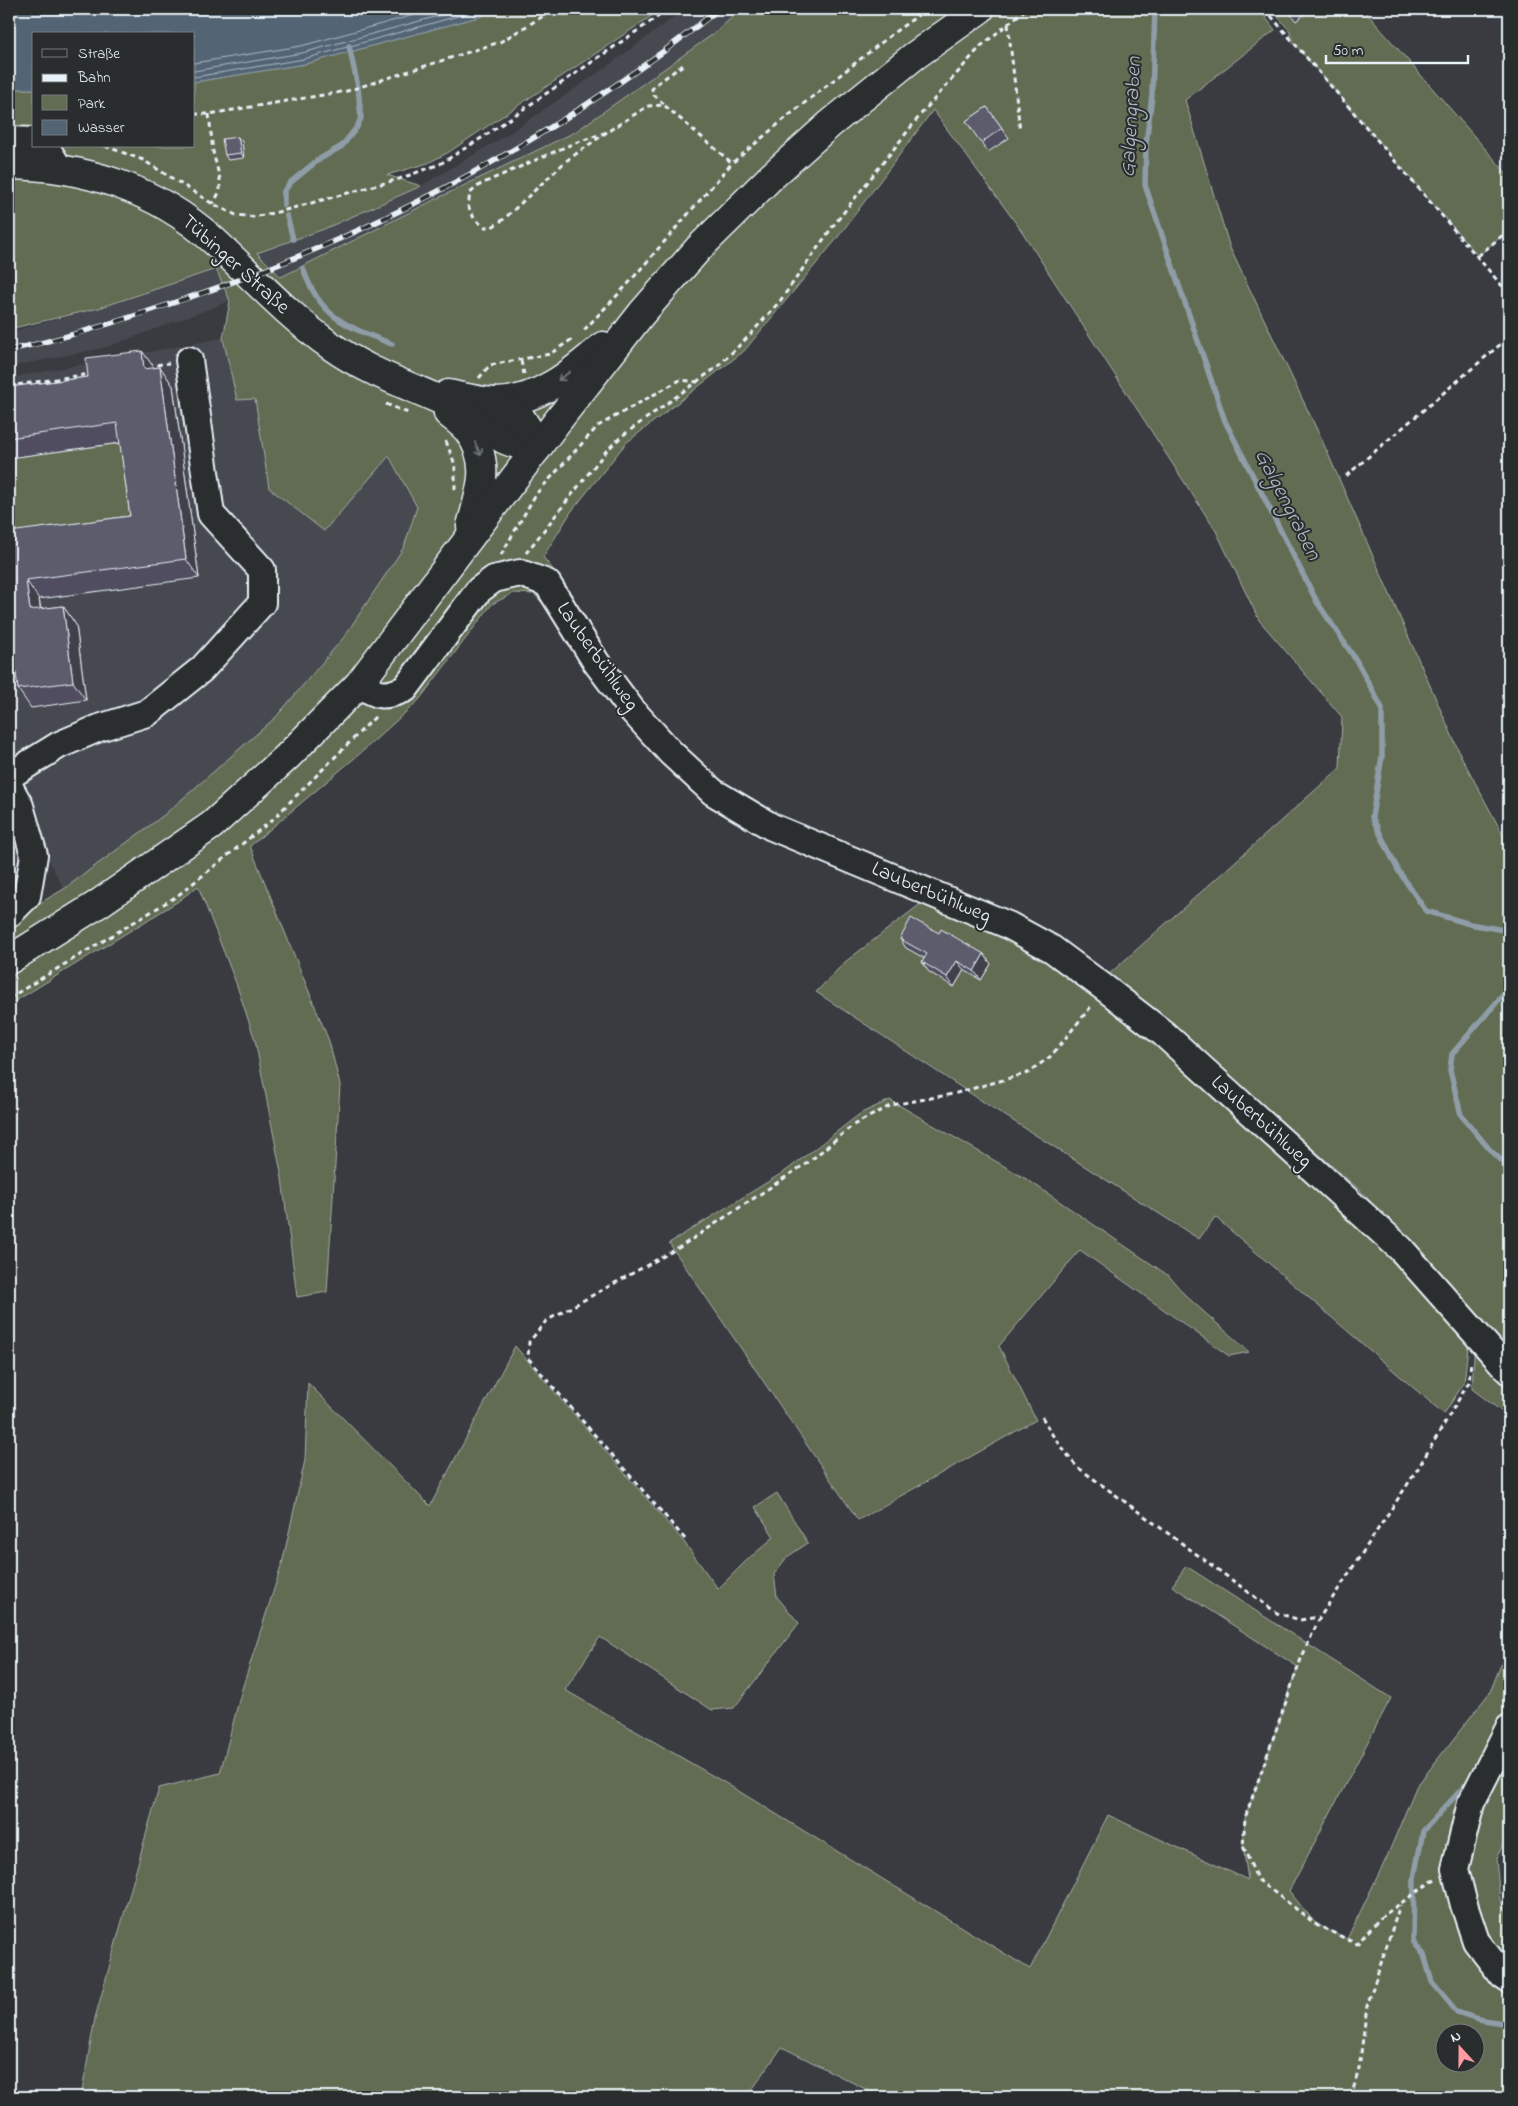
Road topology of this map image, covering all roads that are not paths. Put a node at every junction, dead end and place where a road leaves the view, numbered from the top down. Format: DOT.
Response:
graph roads {
  1 [pos="980,9"];
  2 [pos="9,140"];
  3 [pos="32,141"];
  4 [pos="52,157"];
  5 [pos="9,165"];
  6 [pos="642,313"];
  7 [pos="189,360"];
  8 [pos="420,390"];
  9 [pos="480,400"];
  10 [pos="537,448"];
  11 [pos="468,537"];
  12 [pos="358,684"];
  13 [pos="9,776"];
  14 [pos="9,786"];
  15 [pos="9,914"];
  16 [pos="9,960"];
  17 [pos="1509,1371"];
  18 [pos="1509,1728"];
  19 [pos="1509,1980"];
  1 -- 6 [label="main road"];
  2 -- 3 [label="street"];
  4 -- 5 [label="main road, Tübinger Straße"];
  4 -- 8 [label="main road, Tübinger Straße"];
  6 -- 9 [label="main road, Tübinger Straße, one-way"];
  6 -- 10 [label="main road"];
  7 -- 13 [label="street"];
  8 -- 9 [label="main road, Tübinger Straße"];
  8 -- 10 [label="main road, Tübinger Straße"];
  8 -- 11 [label="main road, one-way"];
  9 -- 10 [label="main road, Tübinger Straße"];
  10 -- 11 [label="main road"];
  11 -- 12 [label="main road"];
  12 -- 16 [label="main road"];
  12 -- 17 [label="street, Lauberbühlweg"];
  14 -- 15 [label="street"];
  18 -- 19 [label="street"];
}
